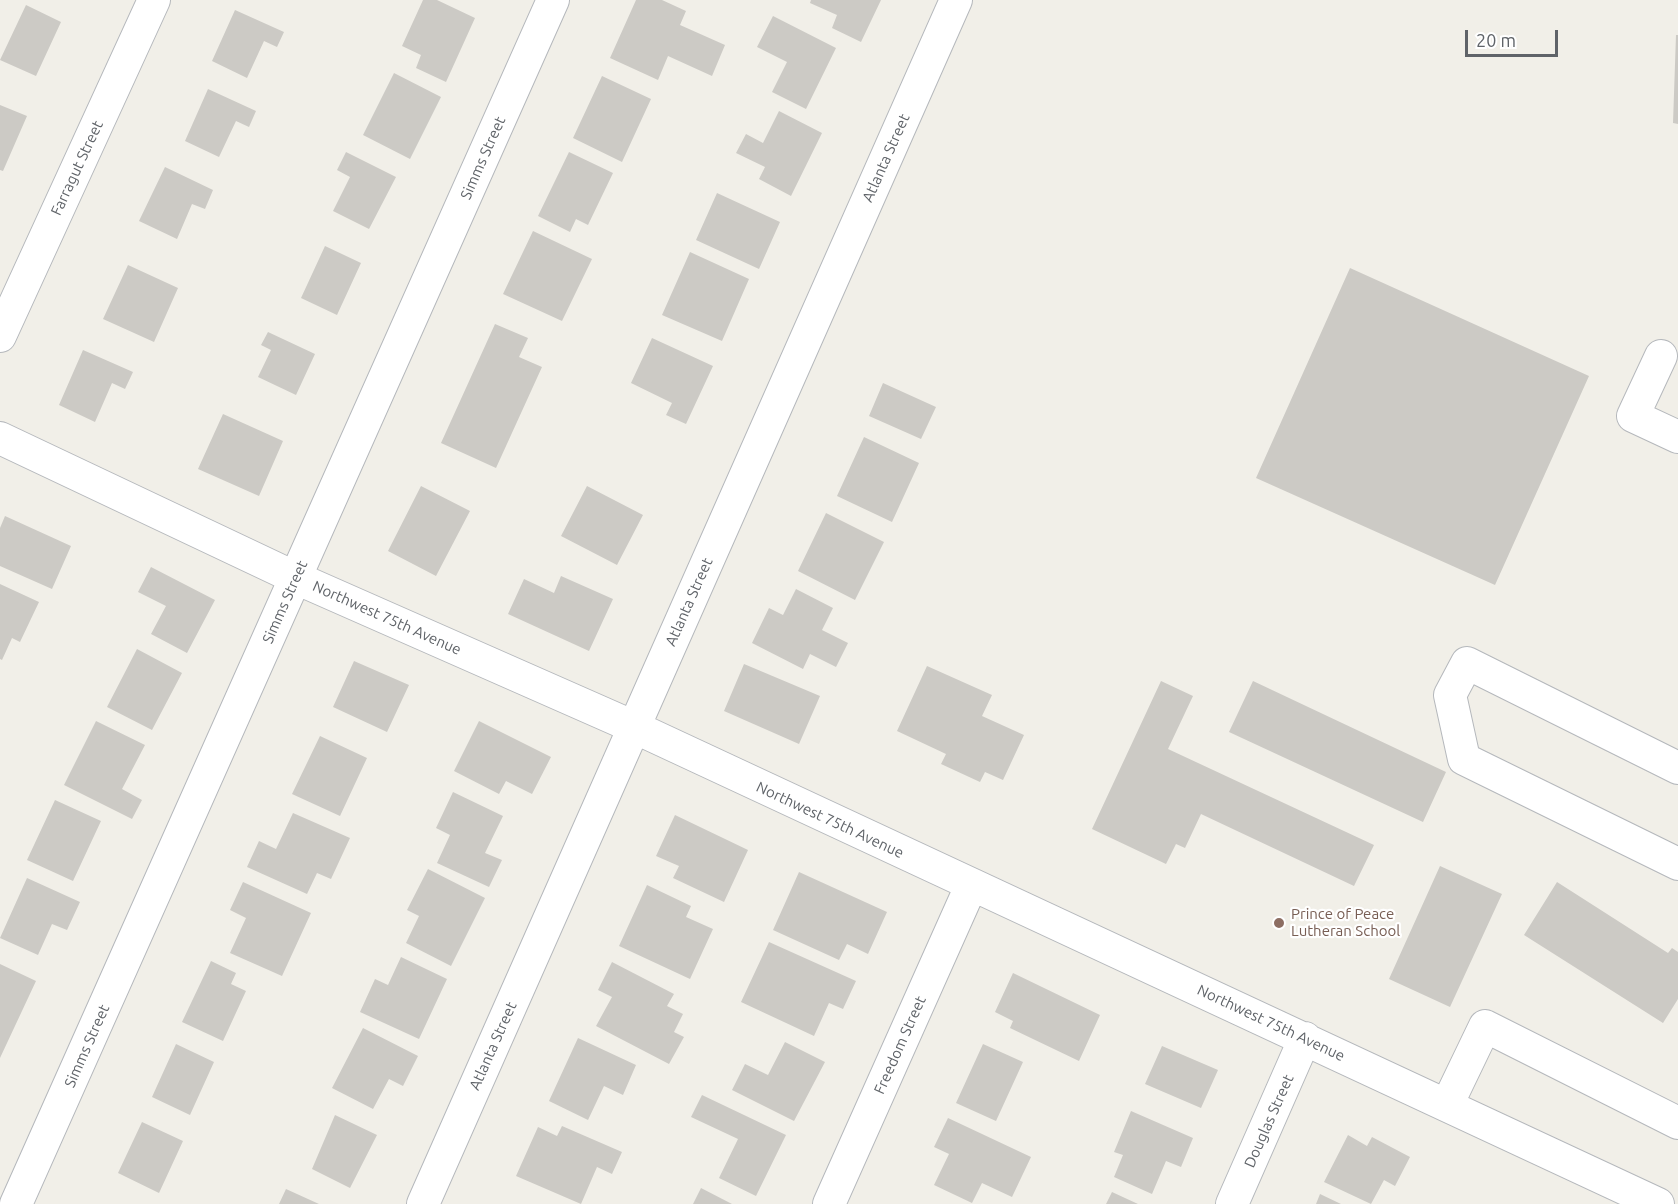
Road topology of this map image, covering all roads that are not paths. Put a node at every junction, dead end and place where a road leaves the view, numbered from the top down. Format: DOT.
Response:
graph roads {
  1 [pos="154,0"];
  2 [pos="554,0"];
  3 [pos="956,0"];
  4 [pos="0,336"];
  5 [pos="1661,356"];
  6 [pos="1678,437"];
  7 [pos="0,438"];
  8 [pos="296,578"];
  9 [pos="634,727"];
  10 [pos="1678,768"];
  11 [pos="1678,864"];
  12 [pos="971,886"];
  13 [pos="1305,1038"];
  14 [pos="1447,1105"];
  15 [pos="1678,1123"];
  16 [pos="16,1204"];
  17 [pos="423,1204"];
  18 [pos="829,1204"];
  19 [pos="1232,1204"];
  20 [pos="1658,1204"];
  1 -- 4 [label="street, Farragut Street"];
  2 -- 8 [label="street, Simms Street"];
  3 -- 9 [label="street, Atlanta Street"];
  5 -- 6 [label="street"];
  7 -- 8 [label="street, Northwest 75th Avenue"];
  8 -- 9 [label="street, Northwest 75th Avenue"];
  8 -- 16 [label="street, Simms Street"];
  9 -- 12 [label="street, Northwest 75th Avenue"];
  9 -- 17 [label="street, Atlanta Street"];
  10 -- 11 [label="street"];
  12 -- 13 [label="street, Northwest 75th Avenue"];
  12 -- 18 [label="street, Freedom Street"];
  13 -- 14 [label="street, Northwest 75th Avenue"];
  13 -- 19 [label="street, Douglas Street"];
  14 -- 15 [label="street"];
  14 -- 20 [label="street, Northwest 75th Avenue"];
}
